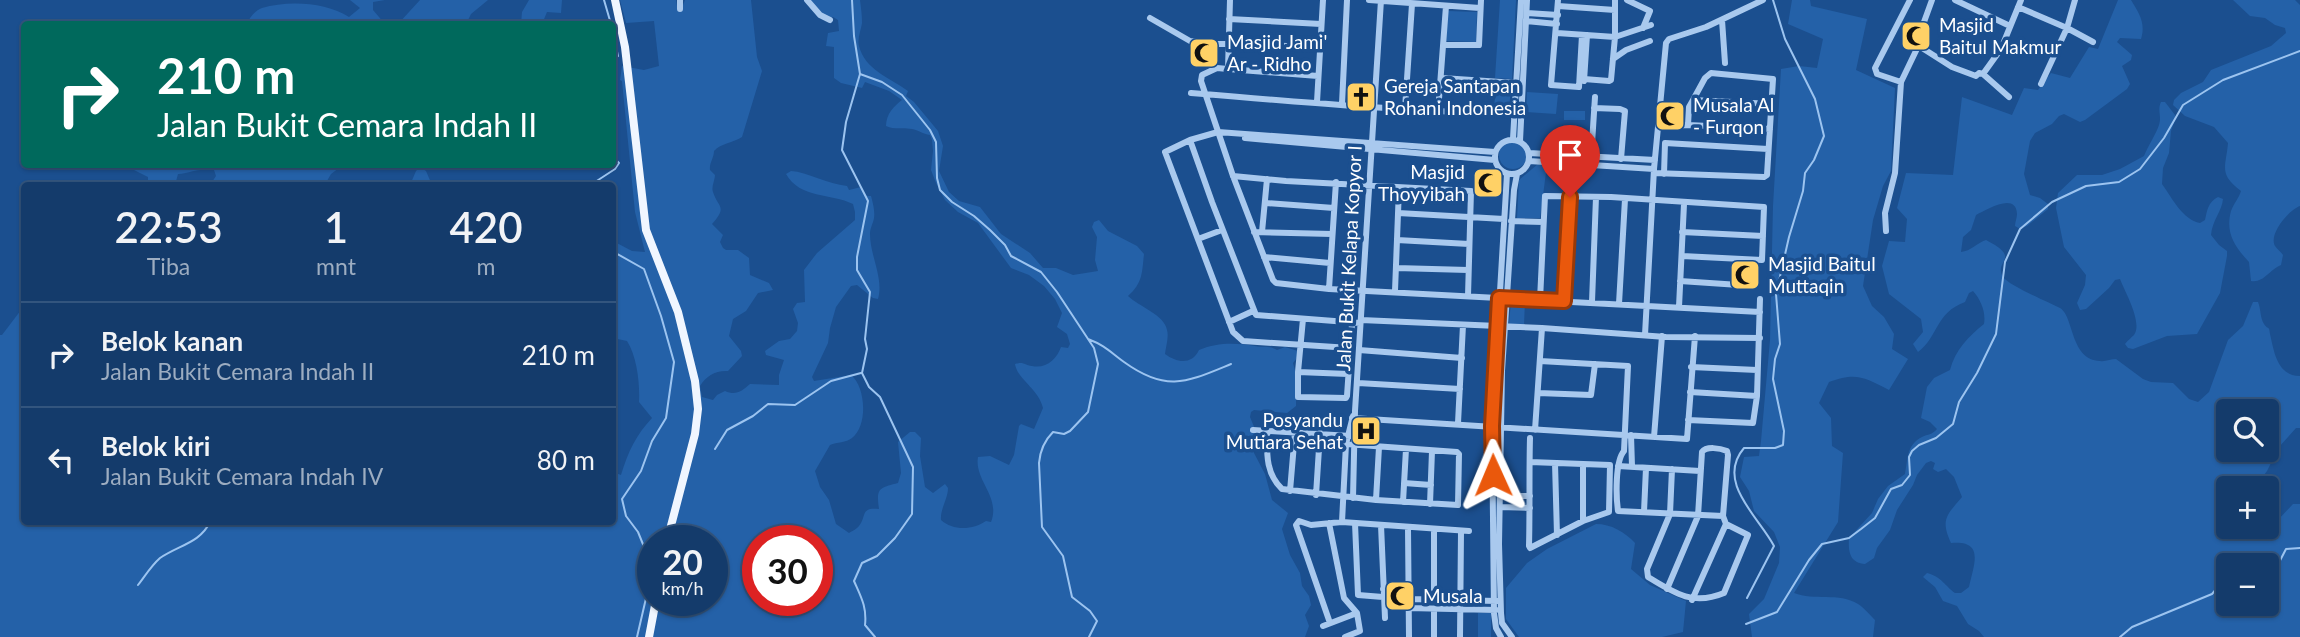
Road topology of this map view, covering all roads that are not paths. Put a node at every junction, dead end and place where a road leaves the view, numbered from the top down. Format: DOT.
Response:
graph roads {
  1 [pos="615,0"];
  2 [pos="680,0"];
  3 [pos="807,0"];
  4 [pos="1230,0"];
  5 [pos="1323,0"];
  6 [pos="1347,0"];
  7 [pos="1369,0"];
  8 [pos="1521,0"];
  9 [pos="1527,0"];
  10 [pos="1615,0"];
  11 [pos="1627,0"];
  12 [pos="1763,0"];
  13 [pos="1910,0"];
  14 [pos="1922,0"];
  15 [pos="1955,0"];
  16 [pos="2075,0"];
  17 [pos="1381,1"];
  18 [pos="1931,2"];
  19 [pos="1558,3"];
  20 [pos="1412,4"];
  21 [pos="1480,4"];
  22 [pos="2020,4"];
  23 [pos="1446,6"];
  24 [pos="680,9"];
  25 [pos="1615,10"];
  26 [pos="1558,15"];
  27 [pos="1526,17"];
  28 [pos="1150,18"];
  29 [pos="1228,19"];
  30 [pos="830,20"];
  31 [pos="1722,20"];
  32 [pos="1321,24"];
  33 [pos="1557,24"];
  34 [pos="1651,25"];
  35 [pos="2010,26"];
  36 [pos="1643,28"];
  37 [pos="2067,28"];
  38 [pos="1557,33"];
  39 [pos="1584,35"];
  40 [pos="1615,37"];
  41 [pos="1650,41"];
  42 [pos="2093,42"];
  43 [pos="1522,43"];
  44 [pos="1227,45"];
  45 [pos="1443,45"];
  46 [pos="1919,46"];
  47 [pos="1319,48"];
  48 [pos="1613,59"];
  49 [pos="1726,62"];
  50 [pos="1228,69"];
  51 [pos="1983,74"];
  52 [pos="1318,76"];
  53 [pos="1442,78"];
  54 [pos="1584,79"];
  55 [pos="1901,82"];
  56 [pos="1516,83"];
  57 [pos="2040,84"];
  58 [pos="1579,87"];
  59 [pos="1191,93"];
  60 [pos="1206,94"];
  61 [pos="1595,97"];
  62 [pos="2009,97"];
  63 [pos="1693,100"];
  64 [pos="1317,102"];
  65 [pos="1342,104"];
  66 [pos="1772,104"];
  67 [pos="1374,106"];
  68 [pos="1594,108"];
  69 [pos="1405,109"];
  70 [pos="1438,112"];
  71 [pos="1513,114"];
  72 [pos="1659,125"];
  73 [pos="1688,125"];
  74 [pos="1770,129"];
  75 [pos="1219,134"];
  76 [pos="1190,140"];
  77 [pos="1517,140"];
  78 [pos="1372,145"];
  79 [pos="1768,149"];
  80 [pos="1495,156"];
  81 [pos="1591,156"];
  82 [pos="1529,157"];
  83 [pos="1621,159"];
  84 [pos="1655,160"];
  85 [pos="1591,165"];
  86 [pos="1654,171"];
  87 [pos="1507,174"];
  88 [pos="1517,174"];
  89 [pos="1664,174"];
  90 [pos="1233,176"];
  91 [pos="1267,179"];
  92 [pos="1336,182"];
  93 [pos="1370,185"];
  94 [pos="1399,188"];
  95 [pos="1570,197"];
  96 [pos="1596,197"];
  97 [pos="1625,199"];
  98 [pos="1653,202"];
  99 [pos="1265,203"];
  100 [pos="1684,204"];
  101 [pos="1334,208"];
  102 [pos="1398,213"];
  103 [pos="1469,218"];
  104 [pos="1508,220"];
  105 [pos="1543,222"];
  106 [pos="1222,230"];
  107 [pos="1886,231"];
  108 [pos="1258,232"];
  109 [pos="1682,232"];
  110 [pos="1332,234"];
  111 [pos="1763,236"];
  112 [pos="1198,239"];
  113 [pos="1397,240"];
  114 [pos="1469,244"];
  115 [pos="1682,256"];
  116 [pos="1264,257"];
  117 [pos="1330,263"];
  118 [pos="1396,268"];
  119 [pos="1468,270"];
  120 [pos="1680,281"];
  121 [pos="1754,286"];
  122 [pos="1329,289"];
  123 [pos="1363,289"];
  124 [pos="1395,291"];
  125 [pos="1468,296"];
  126 [pos="1503,298"];
  127 [pos="1760,299"];
  128 [pos="1541,300"];
  129 [pos="1564,301"];
  130 [pos="1592,302"];
  131 [pos="1619,304"];
  132 [pos="1647,305"];
  133 [pos="1679,307"];
  134 [pos="1253,312"];
  135 [pos="1760,312"];
  136 [pos="1303,319"];
  137 [pos="1229,322"];
  138 [pos="1358,322"];
  139 [pos="1463,325"];
  140 [pos="1501,326"];
  141 [pos="1542,328"];
  142 [pos="1645,335"];
  143 [pos="1662,336"];
  144 [pos="1695,336"];
  145 [pos="1760,338"];
  146 [pos="1299,345"];
  147 [pos="1350,348"];
  148 [pos="1359,350"];
  149 [pos="1462,358"];
  150 [pos="1540,361"];
  151 [pos="1595,364"];
  152 [pos="1691,368"];
  153 [pos="1757,370"];
  154 [pos="1298,372"];
  155 [pos="1348,374"];
  156 [pos="1358,383"];
  157 [pos="1460,389"];
  158 [pos="1690,392"];
  159 [pos="1538,393"];
  160 [pos="1756,396"];
  161 [pos="1354,416"];
  162 [pos="1688,420"];
  163 [pos="1458,424"];
  164 [pos="1492,426"];
  165 [pos="1500,426"];
  166 [pos="1253,430"];
  167 [pos="1535,430"];
  168 [pos="1267,431"];
  169 [pos="1295,432"];
  170 [pos="1320,433"];
  171 [pos="1627,435"];
  172 [pos="1351,436"];
  173 [pos="1654,437"];
  174 [pos="1530,438"];
  175 [pos="1346,444"];
  176 [pos="1354,445"];
  177 [pos="1379,447"];
  178 [pos="1406,449"];
  179 [pos="1432,451"];
  180 [pos="1627,451"];
  181 [pos="1530,462"];
  182 [pos="1555,463"];
  183 [pos="1583,465"];
  184 [pos="1615,466"];
  185 [pos="1632,466"];
  186 [pos="1646,468"];
  187 [pos="1672,469"];
  188 [pos="1700,471"];
  189 [pos="1404,483"];
  190 [pos="1431,485"];
  191 [pos="1290,491"];
  192 [pos="1316,495"];
  193 [pos="1342,495"];
  194 [pos="1514,496"];
  195 [pos="1530,496"];
  196 [pos="1353,498"];
  197 [pos="1376,500"];
  198 [pos="1498,501"];
  199 [pos="1403,502"];
  200 [pos="1430,504"];
  201 [pos="1514,508"];
  202 [pos="1530,508"];
  203 [pos="1644,512"];
  204 [pos="1670,514"];
  205 [pos="1698,516"];
  206 [pos="1725,520"];
  207 [pos="1583,521"];
  208 [pos="1329,523"];
  209 [pos="1344,523"];
  210 [pos="1355,523"];
  211 [pos="671,525"];
  212 [pos="1381,525"];
  213 [pos="1408,528"];
  214 [pos="1434,530"];
  215 [pos="1469,531"];
  216 [pos="1461,532"];
  217 [pos="1557,535"];
  218 [pos="1408,589"];
  219 [pos="1667,589"];
  220 [pos="1383,593"];
  221 [pos="1408,599"];
  222 [pos="1434,600"];
  223 [pos="1460,600"];
  224 [pos="1692,600"];
  225 [pos="1498,601"];
  226 [pos="1408,608"];
  227 [pos="1434,608"];
  228 [pos="1460,609"];
  229 [pos="1498,610"];
  230 [pos="1357,613"];
  231 [pos="653,616"];
  232 [pos="1385,618"];
  233 [pos="1506,629"];
  234 [pos="649,637"];
  235 [pos="1345,637"];
  236 [pos="1409,637"];
  237 [pos="1434,637"];
  238 [pos="1460,637"];
  239 [pos="1501,637"];
  240 [pos="1512,637"];
  1 -- 211 [label="main road"];
  2 -- 24 [label="street"];
  3 -- 30 [label="street"];
  4 -- 29 [label="street"];
  5 -- 32 [label="street"];
  6 -- 65 [label="street"];
  7 -- 17 [label="street"];
  8 -- 43 [label="street"];
  9 -- 27 [label="street"];
  10 -- 25 [label="street"];
  11 -- 36 [label="street"];
  12 -- 31 [label="street"];
  13 -- 55 [label="street"];
  14 -- 18 [label="street"];
  15 -- 35 [label="street"];
  16 -- 37 [label="street"];
  17 -- 20 [label="street"];
  17 -- 67 [label="street, Jalan Bukit Kelapa Kopyor I"];
  18 -- 46 [label="street"];
  19 -- 25 [label="street"];
  19 -- 26 [label="street"];
  20 -- 23 [label="street"];
  20 -- 69 [label="street"];
  21 -- 23 [label="street"];
  21 -- 45 [label="street"];
  22 -- 35 [label="street"];
  22 -- 37 [label="street"];
  23 -- 45 [label="street"];
  25 -- 40 [label="street"];
  26 -- 27 [label="street"];
  26 -- 33 [label="street"];
  27 -- 33 [label="street"];
  27 -- 43 [label="street"];
  28 -- 44 [label="street"];
  29 -- 32 [label="street"];
  29 -- 44 [label="street"];
  31 -- 49 [label="street"];
  31 -- 72 [label="street"];
  32 -- 47 [label="street"];
  33 -- 38 [label="street"];
  34 -- 36 [label="street"];
  35 -- 51 [label="street"];
  36 -- 40 [label="street"];
  37 -- 42 [label="street"];
  37 -- 57 [label="street"];
  38 -- 39 [label="street"];
  38 -- 58 [label="street"];
  39 -- 40 [label="street"];
  39 -- 54 [label="street"];
  39 -- 58 [label="street"];
  40 -- 48 [label="street"];
  41 -- 48 [label="street"];
  43 -- 56 [label="street"];
  43 -- 77 [label="street"];
  44 -- 47 [label="street"];
  44 -- 50 [label="street"];
  45 -- 53 [label="street"];
  46 -- 51 [label="street"];
  46 -- 55 [label="street"];
  47 -- 52 [label="street"];
  48 -- 54 [label="street"];
  50 -- 52 [label="street"];
  50 -- 60 [label="street"];
  51 -- 62 [label="street"];
  52 -- 64 [label="street"];
  53 -- 56 [label="street"];
  53 -- 70 [label="street"];
  54 -- 58 [label="street"];
  55 -- 107 [label="street"];
  56 -- 71 [label="street"];
  59 -- 60 [label="street"];
  60 -- 64 [label="street"];
  60 -- 75 [label="street"];
  61 -- 68 [label="street"];
  63 -- 66 [label="street"];
  63 -- 66 [label="street"];
  63 -- 73 [label="street"];
  64 -- 65 [label="street"];
  65 -- 67 [label="street"];
  66 -- 74 [label="street"];
  67 -- 69 [label="street"];
  67 -- 78 [label="street, Jalan Bukit Kelapa Kopyor I"];
  68 -- 81 [label="street"];
  68 -- 83 [label="street"];
  69 -- 70 [label="street"];
  70 -- 71 [label="street"];
  71 -- 77 [label="street"];
  72 -- 73 [label="street"];
  72 -- 84 [label="street"];
  73 -- 74 [label="street"];
  74 -- 79 [label="street"];
  75 -- 76 [label="street"];
  75 -- 78 [label="street"];
  75 -- 90 [label="street"];
  76 -- 106 [label="street"];
  76 -- 112 [label="street"];
  77 -- 80 [label="street"];
  77 -- 82 [label="street"];
  78 -- 80 [label="street"];
  78 -- 93 [label="street, Jalan Bukit Kelapa Kopyor I"];
  79 -- 89 [label="street"];
  79 -- 89 [label="street"];
  80 -- 87 [label="street"];
  81 -- 82 [label="street"];
  81 -- 83 [label="street"];
  81 -- 85 [label="street"];
  82 -- 85 [label="street"];
  82 -- 88 [label="street"];
  83 -- 84 [label="street"];
  84 -- 86 [label="street"];
  85 -- 86 [label="street"];
  86 -- 89 [label="street"];
  86 -- 98 [label="street"];
  87 -- 88 [label="street"];
  87 -- 104 [label="street"];
  88 -- 104 [label="street"];
  90 -- 91 [label="street"];
  90 -- 108 [label="street"];
  91 -- 92 [label="street"];
  91 -- 99 [label="street"];
  92 -- 93 [label="street"];
  92 -- 101 [label="street"];
  93 -- 94 [label="street"];
  93 -- 123 [label="street, Jalan Bukit Kelapa Kopyor I"];
  94 -- 102 [label="street"];
  94 -- 103 [label="street"];
  95 -- 96 [label="street"];
  95 -- 105 [label="street"];
  95 -- 129 [label="street"];
  96 -- 97 [label="street"];
  96 -- 130 [label="street"];
  97 -- 98 [label="street"];
  97 -- 131 [label="street"];
  98 -- 100 [label="street"];
  98 -- 132 [label="street"];
  99 -- 101 [label="street"];
  99 -- 108 [label="street"];
  100 -- 109 [label="street"];
  100 -- 111 [label="street"];
  101 -- 110 [label="street"];
  102 -- 103 [label="street"];
  102 -- 113 [label="street"];
  103 -- 104 [label="street"];
  103 -- 114 [label="street"];
  104 -- 105 [label="street"];
  104 -- 126 [label="street"];
  105 -- 128 [label="street"];
  106 -- 112 [label="street"];
  106 -- 134 [label="street"];
  108 -- 110 [label="street"];
  108 -- 116 [label="street"];
  109 -- 111 [label="street"];
  109 -- 115 [label="street"];
  110 -- 117 [label="street"];
  111 -- 115 [label="street"];
  112 -- 137 [label="street"];
  113 -- 114 [label="street"];
  113 -- 118 [label="street"];
  114 -- 119 [label="street"];
  115 -- 120 [label="street"];
  116 -- 117 [label="street"];
  116 -- 122 [label="street"];
  117 -- 122 [label="street"];
  118 -- 119 [label="street"];
  118 -- 124 [label="street"];
  119 -- 125 [label="street"];
  120 -- 121 [label="street"];
  120 -- 133 [label="street"];
  122 -- 123 [label="street"];
  123 -- 124 [label="street"];
  123 -- 138 [label="street, Jalan Bukit Kelapa Kopyor I"];
  124 -- 125 [label="street"];
  125 -- 126 [label="street"];
  126 -- 128 [label="street"];
  126 -- 140 [label="street"];
  127 -- 135 [label="street"];
  128 -- 129 [label="street"];
  129 -- 130 [label="street"];
  130 -- 131 [label="street"];
  131 -- 132 [label="street"];
  132 -- 133 [label="street"];
  132 -- 142 [label="street"];
  133 -- 135 [label="street"];
  134 -- 136 [label="street"];
  134 -- 137 [label="street"];
  135 -- 145 [label="street"];
  136 -- 138 [label="street"];
  136 -- 146 [label="street"];
  137 -- 146 [label="street"];
  138 -- 139 [label="street"];
  138 -- 147 [label="street"];
  138 -- 148 [label="street, Jalan Bukit Kelapa Kopyor I"];
  139 -- 140 [label="street"];
  139 -- 149 [label="street"];
  140 -- 141 [label="street"];
  140 -- 164 [label="street"];
  140 -- 165 [label="street"];
  141 -- 142 [label="street"];
  141 -- 150 [label="street"];
  142 -- 143 [label="street"];
  143 -- 144 [label="street"];
  143 -- 173 [label="street"];
  144 -- 145 [label="street"];
  144 -- 152 [label="street"];
  145 -- 153 [label="street"];
  146 -- 147 [label="street"];
  146 -- 154 [label="street"];
  147 -- 155 [label="street"];
  148 -- 149 [label="street"];
  148 -- 156 [label="street, Jalan Bukit Kelapa Kopyor I"];
  149 -- 157 [label="street"];
  150 -- 151 [label="street"];
  150 -- 159 [label="street"];
  151 -- 159 [label="street"];
  151 -- 171 [label="street"];
  152 -- 153 [label="street"];
  152 -- 158 [label="street"];
  153 -- 160 [label="street"];
  154 -- 155 [label="street"];
  154 -- 155 [label="street"];
  156 -- 157 [label="street"];
  156 -- 161 [label="street, Jalan Bukit Kelapa Kopyor I"];
  157 -- 163 [label="street"];
  158 -- 160 [label="street"];
  158 -- 162 [label="street"];
  159 -- 167 [label="street"];
  160 -- 162 [label="street"];
  161 -- 163 [label="street"];
  161 -- 172 [label="street, Jalan Bukit Kelapa Kopyor I"];
  162 -- 173 [label="street"];
  163 -- 164 [label="street"];
  164 -- 165 [label="street"];
  164 -- 198 [label="street"];
  165 -- 167 [label="street"];
  165 -- 198 [label="street"];
  166 -- 168 [label="street"];
  167 -- 171 [label="street"];
  168 -- 169 [label="street"];
  168 -- 191 [label="street"];
  169 -- 170 [label="street"];
  169 -- 191 [label="street"];
  170 -- 172 [label="street"];
  170 -- 192 [label="street"];
  171 -- 173 [label="street"];
  171 -- 180 [label="street"];
  172 -- 175 [label="street"];
  172 -- 176 [label="street"];
  174 -- 181 [label="street"];
  175 -- 176 [label="street"];
  175 -- 193 [label="street"];
  176 -- 177 [label="street"];
  176 -- 196 [label="street"];
  177 -- 178 [label="street"];
  177 -- 197 [label="street"];
  178 -- 179 [label="street"];
  178 -- 189 [label="street"];
  179 -- 190 [label="street"];
  179 -- 200 [label="street"];
  180 -- 184 [label="street"];
  180 -- 185 [label="street"];
  181 -- 182 [label="street"];
  181 -- 195 [label="street"];
  182 -- 183 [label="street"];
  182 -- 217 [label="street"];
  183 -- 184 [label="street"];
  183 -- 207 [label="street"];
  184 -- 185 [label="street"];
  184 -- 203 [label="street"];
  184 -- 207 [label="street"];
  185 -- 186 [label="street"];
  186 -- 187 [label="street"];
  186 -- 203 [label="street"];
  187 -- 188 [label="street"];
  187 -- 204 [label="street"];
  188 -- 205 [label="street"];
  188 -- 206 [label="street"];
  189 -- 190 [label="street"];
  189 -- 199 [label="street"];
  190 -- 200 [label="street"];
  191 -- 192 [label="street"];
  192 -- 193 [label="street"];
  193 -- 196 [label="street"];
  193 -- 209 [label="street"];
  194 -- 195 [label="street"];
  194 -- 198 [label="street"];
  194 -- 201 [label="street"];
  195 -- 202 [label="street"];
  196 -- 197 [label="street"];
  197 -- 199 [label="street"];
  198 -- 201 [label="street"];
  198 -- 225 [label="street"];
  199 -- 200 [label="street"];
  201 -- 202 [label="street"];
  202 -- 217 [label="street"];
  203 -- 204 [label="street"];
  204 -- 205 [label="street"];
  204 -- 219 [label="street"];
  205 -- 206 [label="street"];
  205 -- 219 [label="street"];
  206 -- 224 [label="street"];
  206 -- 224 [label="street"];
  207 -- 217 [label="street"];
  208 -- 209 [label="street"];
  208 -- 230 [label="street"];
  208 -- 230 [label="street"];
  209 -- 210 [label="street"];
  210 -- 212 [label="street"];
  210 -- 220 [label="street"];
  212 -- 213 [label="street"];
  212 -- 220 [label="street"];
  213 -- 214 [label="street"];
  213 -- 218 [label="street"];
  214 -- 216 [label="street"];
  214 -- 222 [label="street"];
  215 -- 216 [label="street"];
  216 -- 223 [label="street"];
  218 -- 220 [label="street"];
  218 -- 221 [label="street"];
  219 -- 224 [label="street"];
  220 -- 232 [label="street"];
  221 -- 222 [label="street"];
  221 -- 226 [label="street"];
  222 -- 223 [label="street"];
  223 -- 225 [label="street"];
  223 -- 228 [label="street"];
  225 -- 229 [label="street"];
  226 -- 227 [label="street"];
  226 -- 236 [label="street"];
  227 -- 228 [label="street"];
  227 -- 237 [label="street"];
  228 -- 229 [label="street"];
  228 -- 238 [label="street"];
  229 -- 233 [label="street"];
  229 -- 239 [label="street"];
  230 -- 235 [label="street"];
  231 -- 234 [label="main road"];
  233 -- 239 [label="street"];
  233 -- 240 [label="street"];
}
